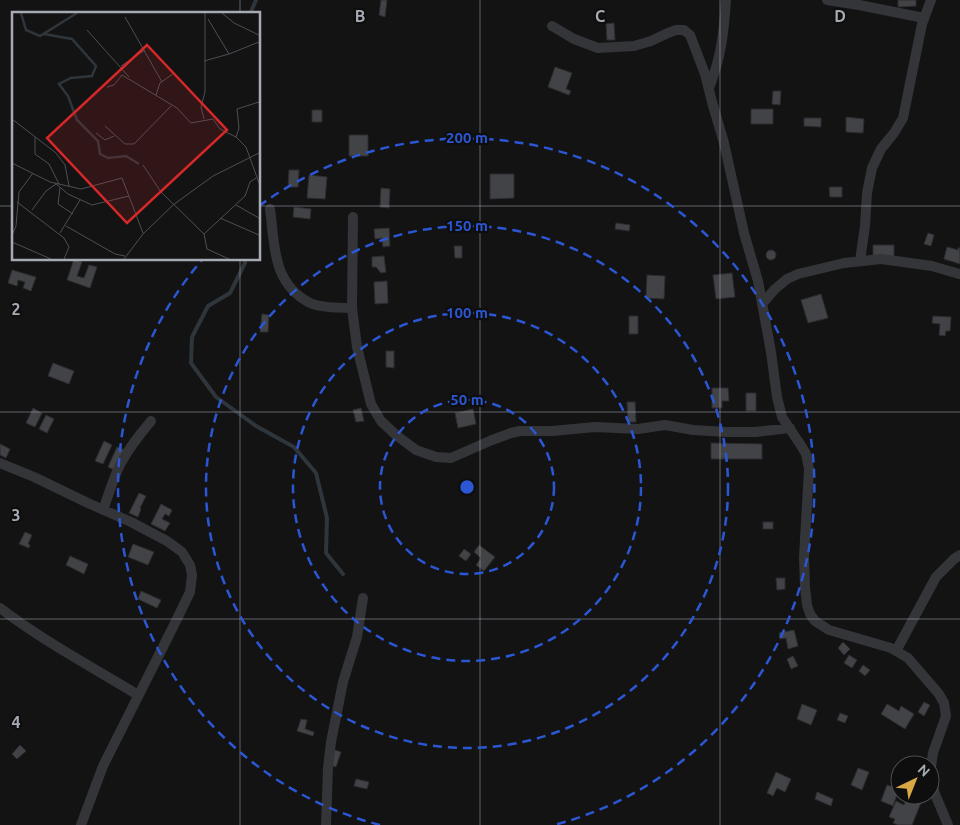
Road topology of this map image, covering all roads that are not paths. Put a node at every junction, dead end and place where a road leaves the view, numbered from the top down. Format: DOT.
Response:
graph roads {
  1 [pos="726,0"];
  2 [pos="827,0"];
  3 [pos="932,0"];
  4 [pos="924,18"];
  5 [pos="552,26"];
  6 [pos="709,88"];
  7 [pos="270,209"];
  8 [pos="353,216"];
  9 [pos="860,261"];
  10 [pos="959,274"];
  11 [pos="762,304"];
  12 [pos="352,308"];
  13 [pos="151,421"];
  14 [pos="790,428"];
  15 [pos="0,463"];
  16 [pos="103,510"];
  17 [pos="960,555"];
  18 [pos="363,598"];
  19 [pos="0,608"];
  20 [pos="896,651"];
  21 [pos="138,694"];
  22 [pos="81,825"];
  23 [pos="326,825"];
  24 [pos="948,825"];
  1 -- 6 [label="street"];
  2 -- 4 [label="street"];
  3 -- 4 [label="street"];
  4 -- 9 [label="street"];
  5 -- 6 [label="street"];
  6 -- 11 [label="street"];
  7 -- 12 [label="street"];
  8 -- 12 [label="street"];
  9 -- 10 [label="street"];
  9 -- 11 [label="street"];
  11 -- 14 [label="street"];
  12 -- 14 [label="street"];
  13 -- 16 [label="street"];
  14 -- 20 [label="street"];
  15 -- 16 [label="street"];
  16 -- 21 [label="street"];
  17 -- 20 [label="street"];
  18 -- 23 [label="street"];
  19 -- 21 [label="street"];
  20 -- 24 [label="street"];
  21 -- 22 [label="street"];
}
